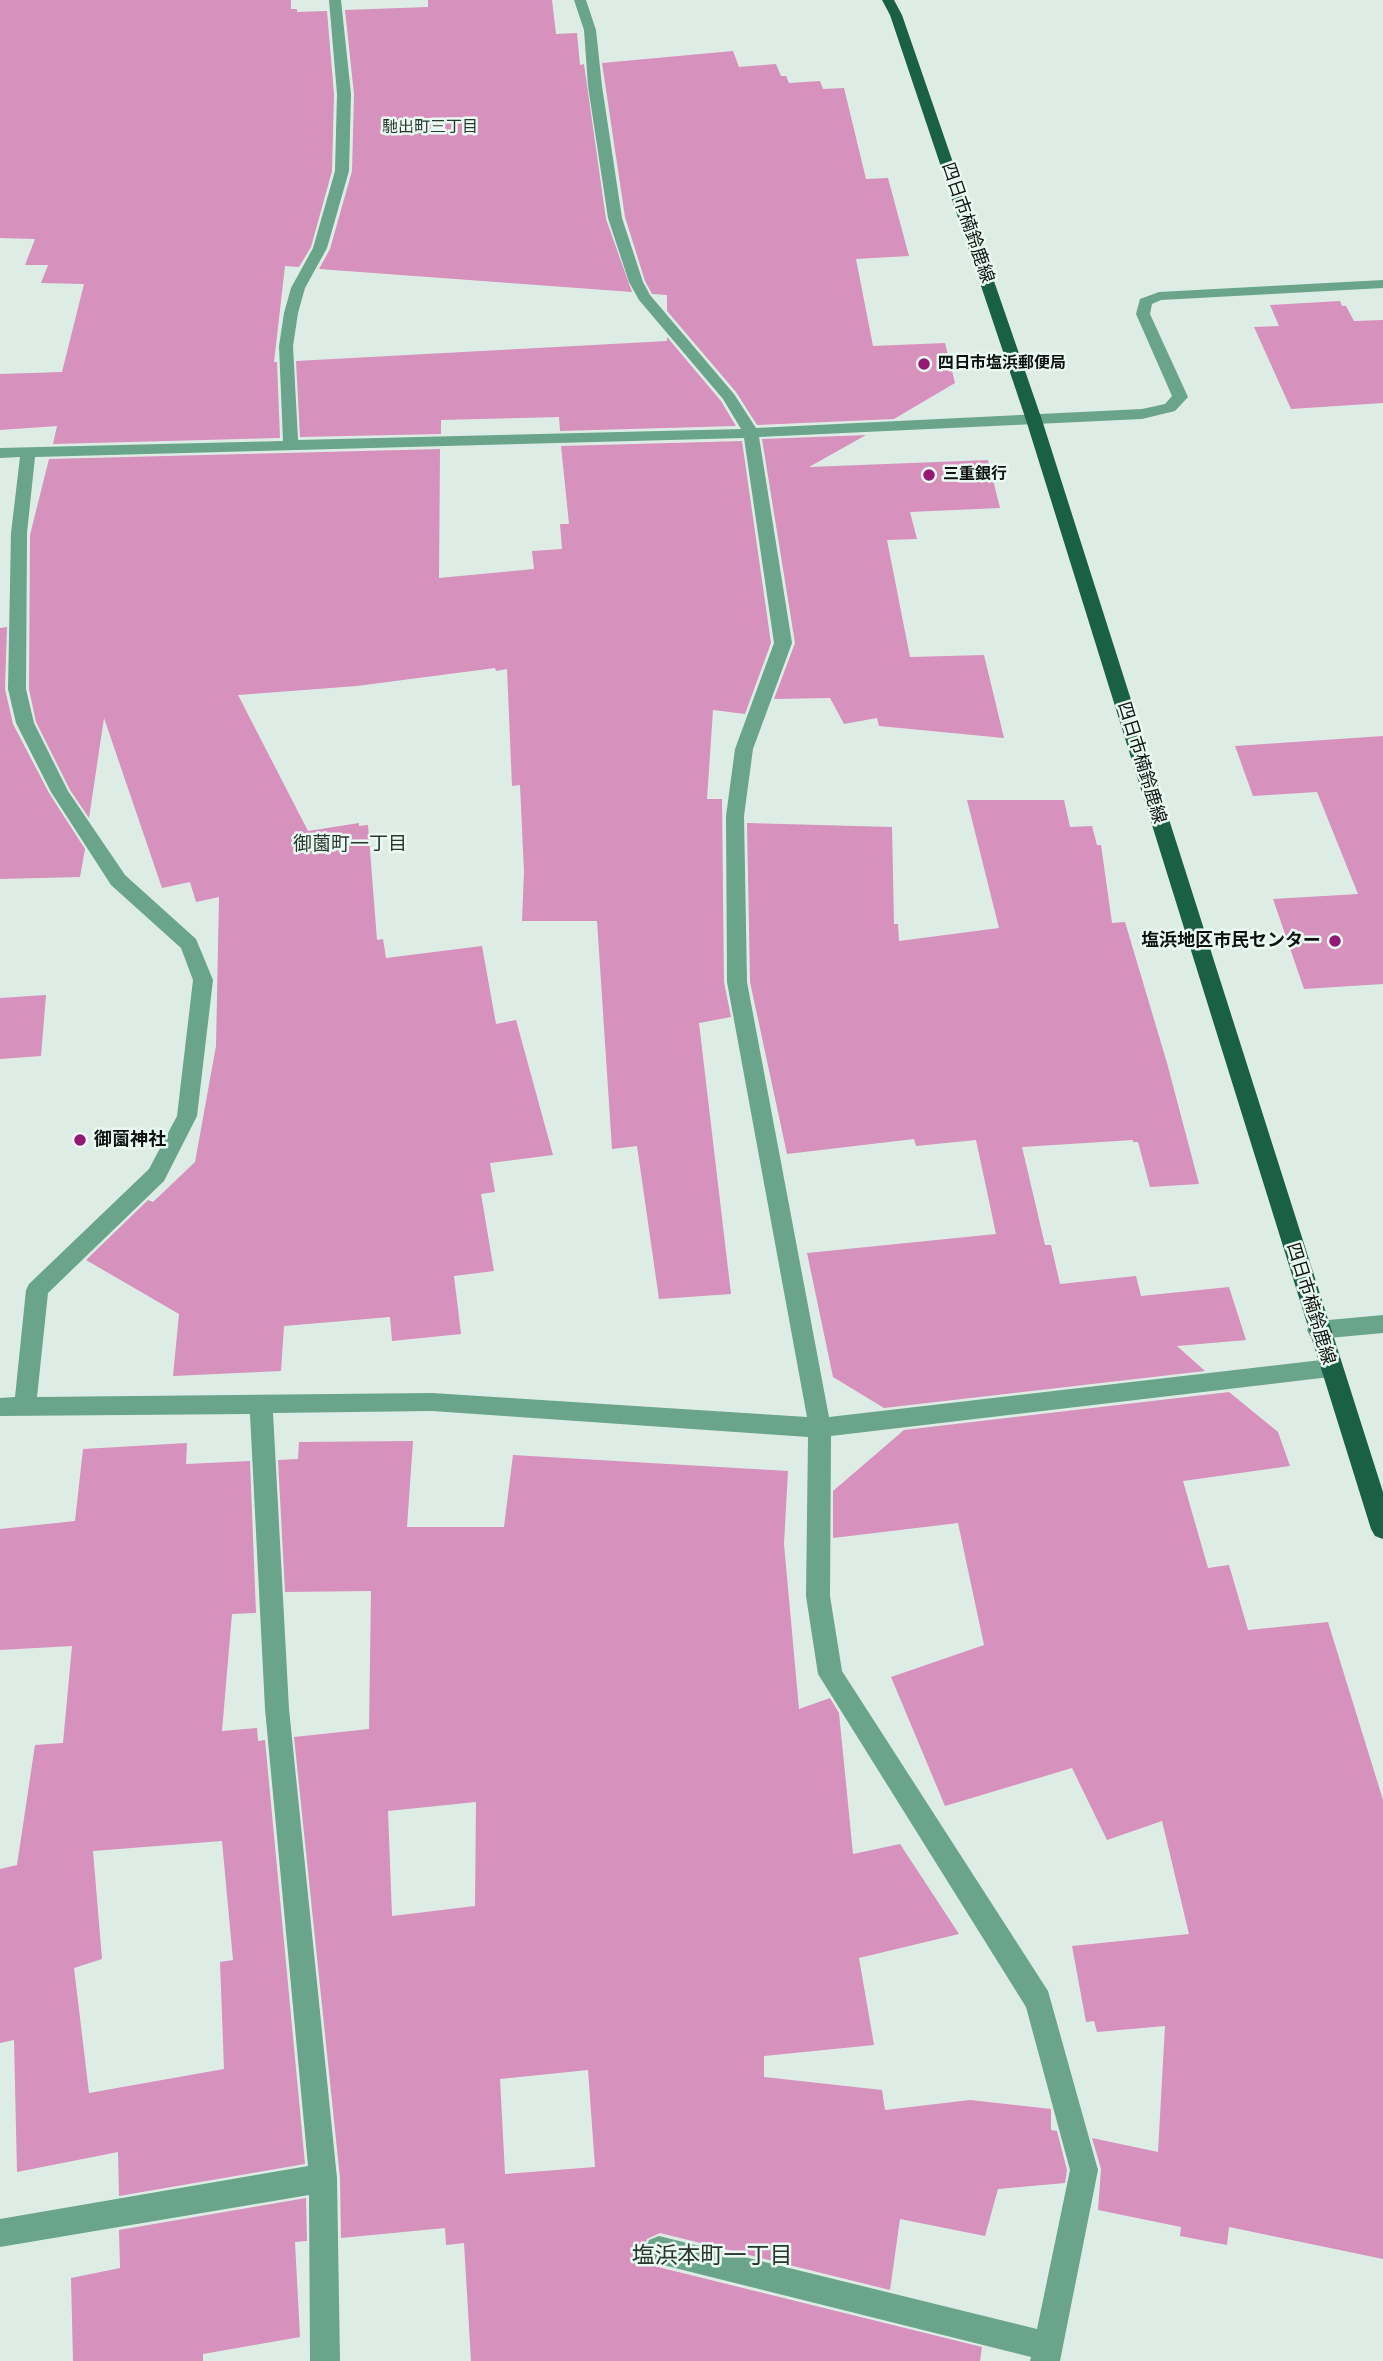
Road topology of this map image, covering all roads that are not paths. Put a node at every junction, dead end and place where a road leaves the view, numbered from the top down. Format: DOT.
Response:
graph roads {
  1 [pos="335,0"];
  2 [pos="580,0"];
  3 [pos="888,0"];
  4 [pos="1383,284"];
  5 [pos="1034,420"];
  6 [pos="751,433"];
  7 [pos="291,447"];
  8 [pos="0,453"];
  9 [pos="28,453"];
  10 [pos="1383,1324"];
  11 [pos="1318,1330"];
  12 [pos="1330,1368"];
  13 [pos="261,1403"];
  14 [pos="25,1406"];
  15 [pos="0,1407"];
  16 [pos="820,1428"];
  17 [pos="1383,1529"];
  18 [pos="323,2178"];
  19 [pos="0,2233"];
  20 [pos="659,2250"];
  21 [pos="1046,2354"];
  22 [pos="325,2361"];
  1 -- 7 [label="street"];
  2 -- 6 [label="street"];
  3 -- 5 [label="main road, 四日市楠鈴鹿線"];
  4 -- 5 [label="street"];
  5 -- 6 [label="street"];
  5 -- 11 [label="main road, 四日市楠鈴鹿線"];
  6 -- 7 [label="street"];
  6 -- 16 [label="street"];
  7 -- 9 [label="street"];
  8 -- 9 [label="street"];
  9 -- 14 [label="street"];
  10 -- 11 [label="street"];
  11 -- 12 [label="main road, 四日市楠鈴鹿線"];
  12 -- 16 [label="street"];
  12 -- 17 [label="main road, 四日市楠鈴鹿線"];
  13 -- 14 [label="street"];
  13 -- 16 [label="street"];
  13 -- 18 [label="street"];
  14 -- 15 [label="street"];
  16 -- 21 [label="street"];
  18 -- 19 [label="street"];
  18 -- 22 [label="street"];
  20 -- 21 [label="street"];
}
